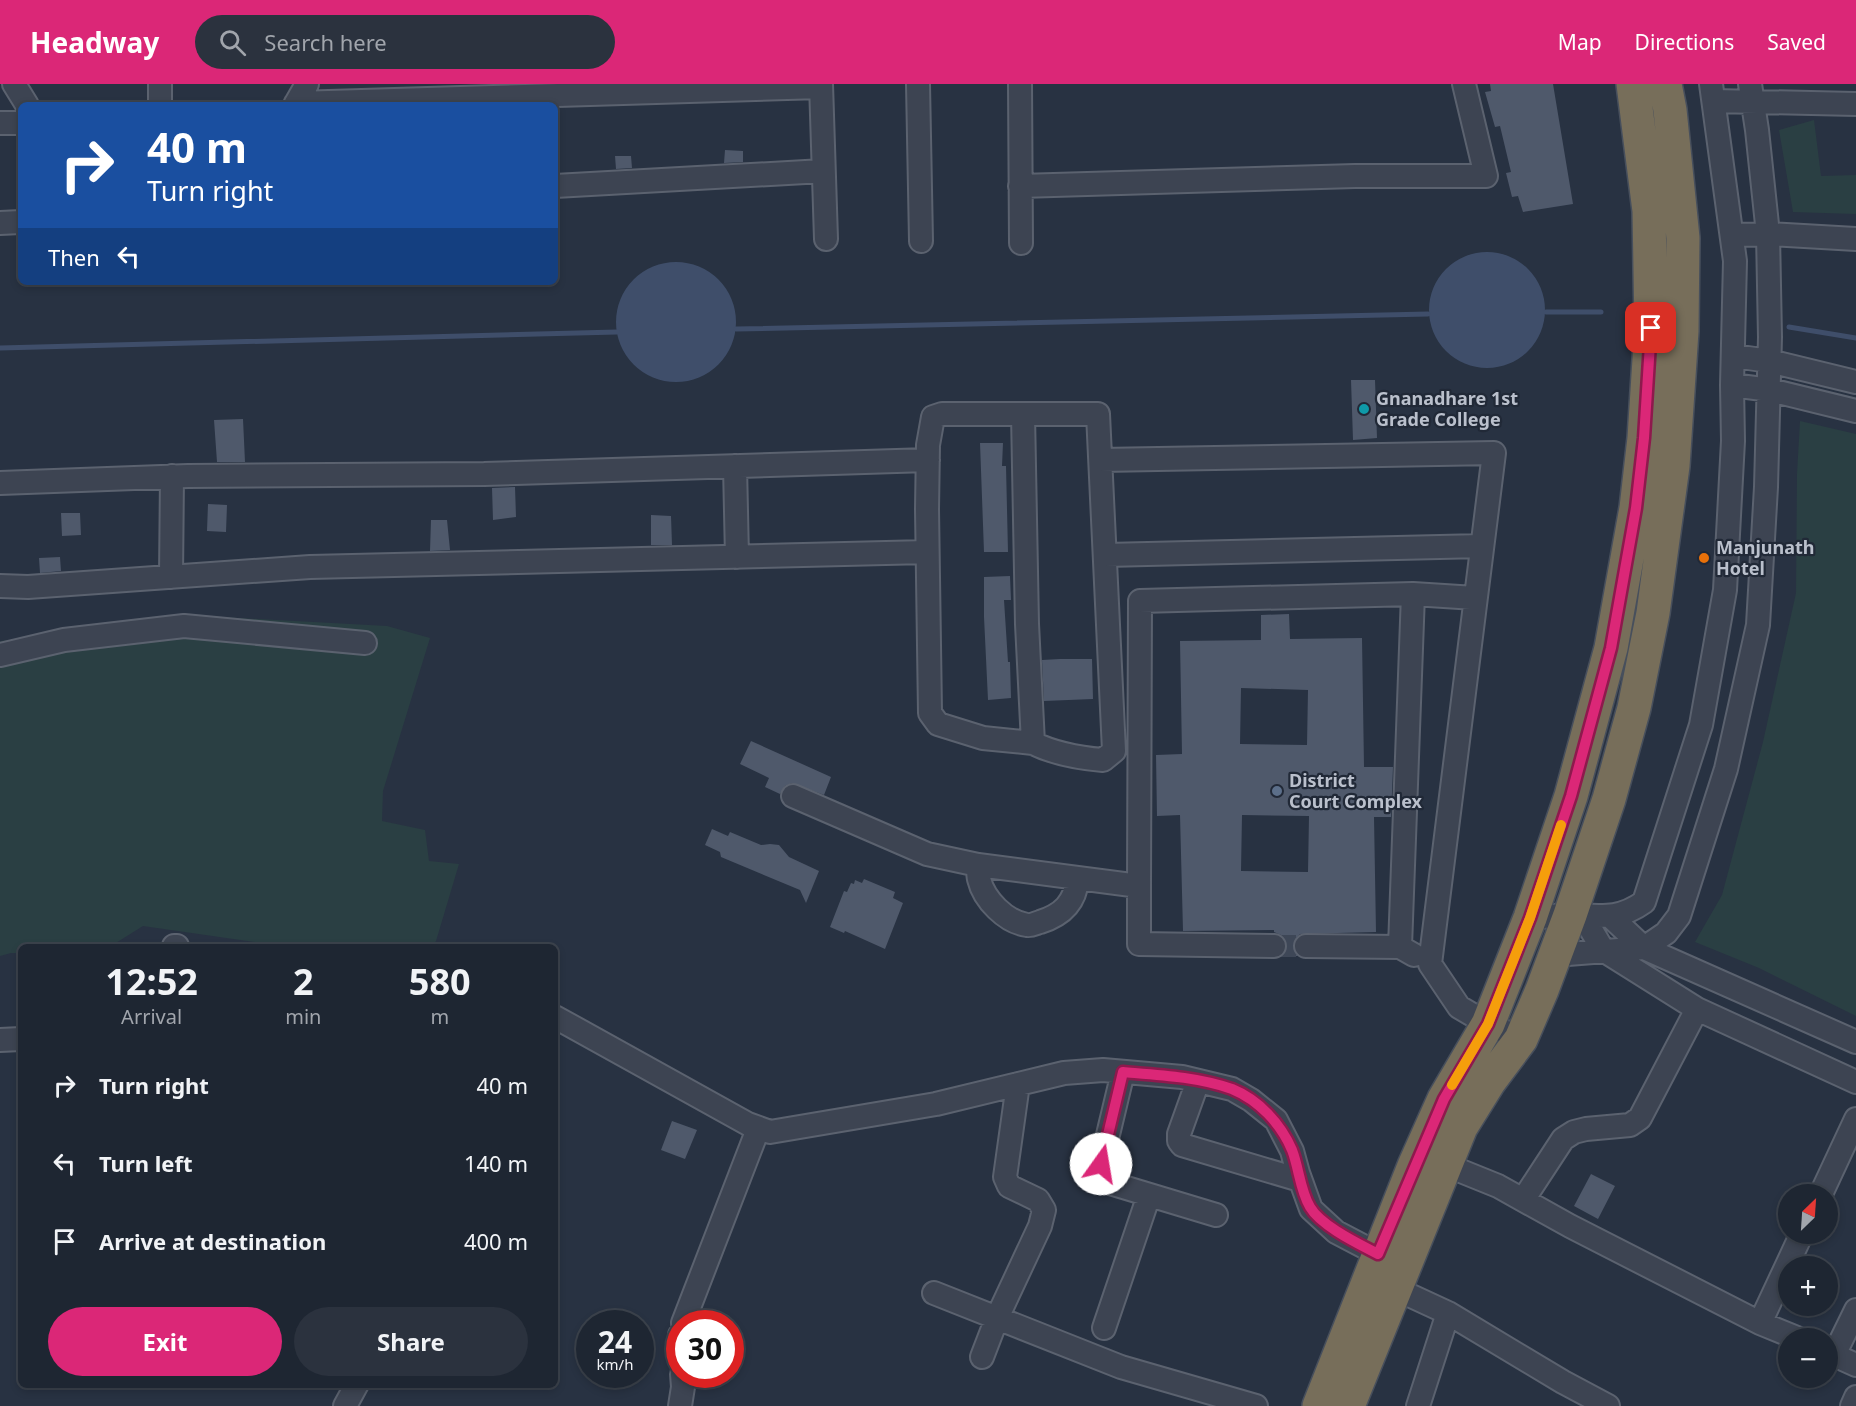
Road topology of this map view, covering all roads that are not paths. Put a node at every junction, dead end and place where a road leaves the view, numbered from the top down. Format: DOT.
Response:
graph roads {
  1 [pos="14,84"];
  2 [pos="160,84"];
  3 [pos="173,84"];
  4 [pos="918,84"];
  5 [pos="1020,84"];
  6 [pos="1464,84"];
  7 [pos="1633,84"];
  8 [pos="1665,84"];
  9 [pos="821,85"];
  10 [pos="1712,92"];
  11 [pos="1752,93"];
  12 [pos="299,97"];
  13 [pos="25,102"];
  14 [pos="160,102"];
  15 [pos="173,102"];
  16 [pos="1856,104"];
  17 [pos="0,123"];
  18 [pos="18,123"];
  19 [pos="823,171"];
  20 [pos="558,186"];
  21 [pos="1020,186"];
  22 [pos="18,222"];
  23 [pos="0,223"];
  24 [pos="1768,234"];
  25 [pos="1732,235"];
  26 [pos="825,239"];
  27 [pos="1856,239"];
  28 [pos="921,241"];
  29 [pos="1021,243"];
  30 [pos="1734,356"];
  31 [pos="1769,361"];
  32 [pos="1856,382"];
  33 [pos="1732,386"];
  34 [pos="1770,390"];
  35 [pos="1856,411"];
  36 [pos="1023,414"];
  37 [pos="1101,459"];
  38 [pos="928,460"];
  39 [pos="735,466"];
  40 [pos="172,476"];
  41 [pos="0,483"];
  42 [pos="1482,546"];
  43 [pos="927,552"];
  44 [pos="1106,555"];
  45 [pos="737,557"];
  46 [pos="171,578"];
  47 [pos="0,586"];
  48 [pos="1413,594"];
  49 [pos="1475,598"];
  50 [pos="366,643"];
  51 [pos="0,655"];
  52 [pos="1033,743"];
  53 [pos="793,796"];
  54 [pos="978,865"];
  55 [pos="1077,879"];
  56 [pos="1139,886"];
  57 [pos="1577,916"];
  58 [pos="1611,917"];
  59 [pos="1530,918"];
  60 [pos="1274,946"];
  61 [pos="1306,946"];
  62 [pos="1400,947"];
  63 [pos="1644,948"];
  64 [pos="1603,950"];
  65 [pos="1555,955"];
  66 [pos="1430,964"];
  67 [pos="1697,1009"];
  68 [pos="558,1019"];
  69 [pos="1488,1024"];
  70 [pos="18,1039"];
  71 [pos="1521,1039"];
  72 [pos="0,1040"];
  73 [pos="1856,1042"];
  74 [pos="1123,1072"];
  75 [pos="1198,1081"];
  76 [pos="1856,1082"];
  77 [pos="1018,1084"];
  78 [pos="1856,1119"];
  79 [pos="758,1129"];
  80 [pos="1446,1165"];
  81 [pos="1300,1180"];
  82 [pos="1826,1184"];
  83 [pos="1149,1195"];
  84 [pos="1523,1200"];
  85 [pos="1216,1215"];
  86 [pos="1797,1244"];
  87 [pos="1392,1269"];
  88 [pos="934,1293"];
  89 [pos="688,1310"];
  90 [pos="1856,1311"];
  91 [pos="1448,1313"];
  92 [pos="998,1318"];
  93 [pos="1760,1323"];
  94 [pos="1104,1328"];
  95 [pos="1778,1330"];
  96 [pos="1838,1341"];
  97 [pos="1838,1356"];
  98 [pos="982,1357"];
  99 [pos="1856,1365"];
  100 [pos="355,1388"];
  101 [pos="684,1388"];
  102 [pos="1856,1397"];
  103 [pos="345,1406"];
  104 [pos="680,1406"];
  105 [pos="1256,1406"];
  106 [pos="1319,1406"];
  107 [pos="1348,1406"];
  108 [pos="1418,1406"];
  109 [pos="1608,1406"];
  110 [pos="1852,1406"];
  1 -- 13 [label="street"];
  2 -- 14 [label="street"];
  3 -- 15 [label="street"];
  4 -- 28 [label="street"];
  5 -- 21 [label="street"];
  6 -- 21 [label="street"];
  7 -- 59 [label="highway"];
  8 -- 57 [label="highway"];
  9 -- 12 [label="street"];
  9 -- 19 [label="street"];
  10 -- 11 [label="street"];
  10 -- 25 [label="street"];
  11 -- 16 [label="street"];
  11 -- 24 [label="street"];
  17 -- 18 [label="street"];
  19 -- 20 [label="street"];
  19 -- 26 [label="street"];
  21 -- 29 [label="street"];
  22 -- 23 [label="street"];
  24 -- 25 [label="street"];
  24 -- 27 [label="street"];
  24 -- 31 [label="street"];
  25 -- 30 [label="street"];
  30 -- 31 [label="street"];
  30 -- 33 [label="street"];
  31 -- 32 [label="street"];
  31 -- 34 [label="street"];
  33 -- 34 [label="street"];
  33 -- 58 [label="street"];
  34 -- 35 [label="street"];
  34 -- 63 [label="street"];
  36 -- 37 [label="street"];
  36 -- 38 [label="street"];
  36 -- 52 [label="street"];
  37 -- 42 [label="street"];
  37 -- 44 [label="street"];
  38 -- 39 [label="street"];
  38 -- 43 [label="street"];
  39 -- 40 [label="street"];
  39 -- 45 [label="street"];
  40 -- 41 [label="street"];
  40 -- 46 [label="street"];
  42 -- 44 [label="street"];
  42 -- 49 [label="street"];
  43 -- 45 [label="street"];
  43 -- 52 [label="street"];
  44 -- 52 [label="street"];
  45 -- 46 [label="street"];
  46 -- 47 [label="street"];
  48 -- 49 [label="street"];
  48 -- 56 [label="street"];
  48 -- 62 [label="street"];
  49 -- 66 [label="street"];
  50 -- 51 [label="street"];
  53 -- 54 [label="street"];
  54 -- 55 [label="street"];
  54 -- 55 [label="street"];
  55 -- 56 [label="street"];
  56 -- 60 [label="street"];
  57 -- 58 [label="street"];
  57 -- 59 [label="street"];
  57 -- 64 [label="street"];
  57 -- 65 [label="highway"];
  58 -- 63 [label="street"];
  59 -- 69 [label="highway"];
  61 -- 62 [label="street"];
  62 -- 66 [label="street"];
  63 -- 64 [label="street"];
  63 -- 73 [label="street"];
  64 -- 65 [label="street"];
  64 -- 67 [label="street"];
  65 -- 71 [label="highway"];
  66 -- 69 [label="street"];
  67 -- 76 [label="street"];
  67 -- 84 [label="street"];
  68 -- 79 [label="street"];
  69 -- 71 [label="street"];
  69 -- 87 [label="highway"];
  70 -- 72 [label="street"];
  71 -- 80 [label="highway"];
  74 -- 75 [label="street"];
  74 -- 77 [label="street"];
  74 -- 83 [label="street"];
  75 -- 81 [label="street"];
  75 -- 81 [label="street"];
  77 -- 79 [label="street"];
  77 -- 92 [label="street"];
  78 -- 82 [label="street"];
  79 -- 89 [label="street"];
  80 -- 84 [label="street"];
  80 -- 87 [label="highway"];
  81 -- 87 [label="street"];
  83 -- 85 [label="street"];
  83 -- 94 [label="street"];
  84 -- 93 [label="street"];
  86 -- 93 [label="street"];
  87 -- 91 [label="street"];
  87 -- 106 [label="highway"];
  87 -- 107 [label="highway"];
  88 -- 92 [label="street"];
  90 -- 96 [label="street"];
  91 -- 108 [label="street"];
  91 -- 109 [label="street"];
  92 -- 98 [label="street"];
  92 -- 105 [label="street"];
  93 -- 95 [label="street"];
  97 -- 99 [label="street"];
  100 -- 103 [label="street"];
  101 -- 104 [label="street"];
  102 -- 110 [label="street"];
}
